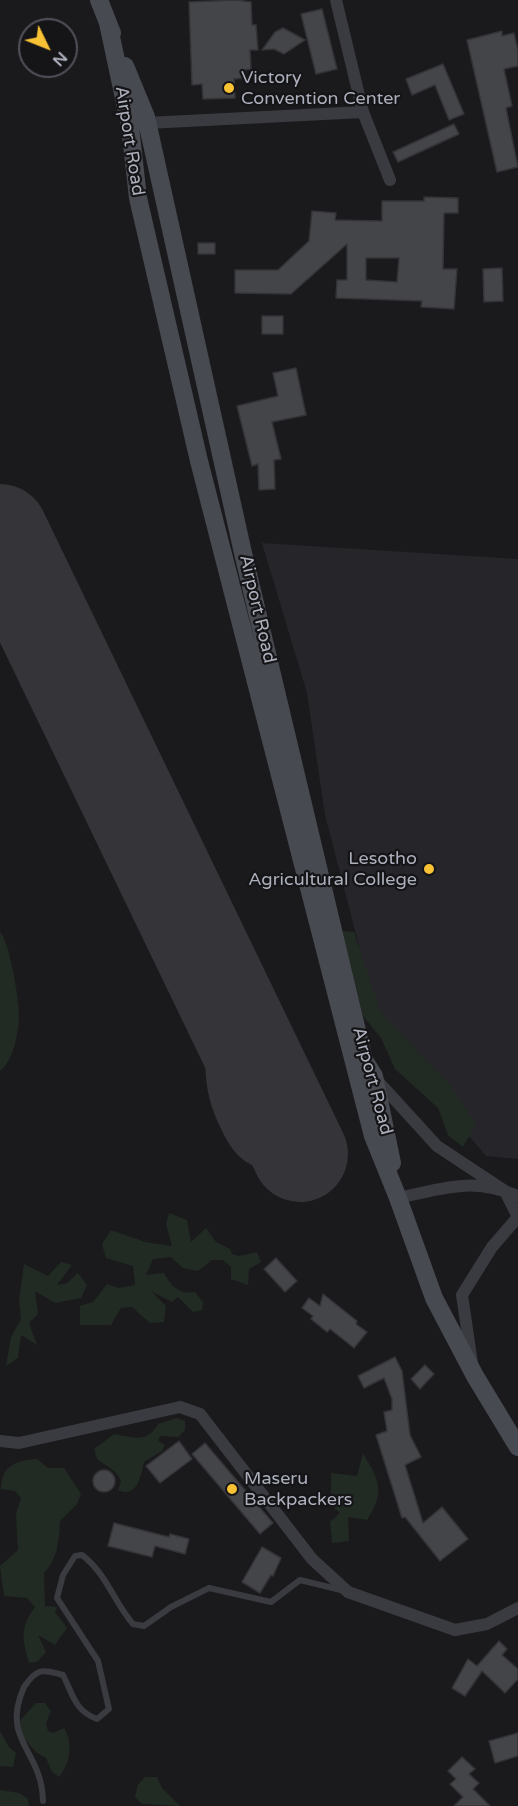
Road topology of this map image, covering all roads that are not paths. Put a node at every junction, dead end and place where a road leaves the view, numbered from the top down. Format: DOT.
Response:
graph roads {
  1 [pos="99,0"];
  2 [pos="336,0"];
  3 [pos="108,23"];
  4 [pos="363,112"];
  5 [pos="147,123"];
  6 [pos="390,180"];
  7 [pos="374,1076"];
  8 [pos="505,1191"];
  9 [pos="518,1196"];
  10 [pos="398,1198"];
  11 [pos="475,1376"];
  12 [pos="0,1441"];
  13 [pos="518,1447"];
  14 [pos="348,1592"];
  15 [pos="518,1608"];
  16 [pos="43,1801"];
  1 -- 3 [label="main road, Airport Road"];
  2 -- 4 [label="street"];
  3 -- 5 [label="main road, Airport Road"];
  3 -- 10 [label="main road, Airport Road"];
  4 -- 5 [label="street"];
  4 -- 6 [label="street"];
  5 -- 7 [label="main road, Airport Road"];
  7 -- 8 [label="street"];
  7 -- 10 [label="main road, Airport Road"];
  8 -- 9 [label="street"];
  8 -- 10 [label="street"];
  8 -- 11 [label="street"];
  10 -- 11 [label="main road, Airport Road"];
  11 -- 13 [label="main road, Airport Road"];
  12 -- 14 [label="street"];
  14 -- 15 [label="street"];
  14 -- 16 [label="lane"];
}
